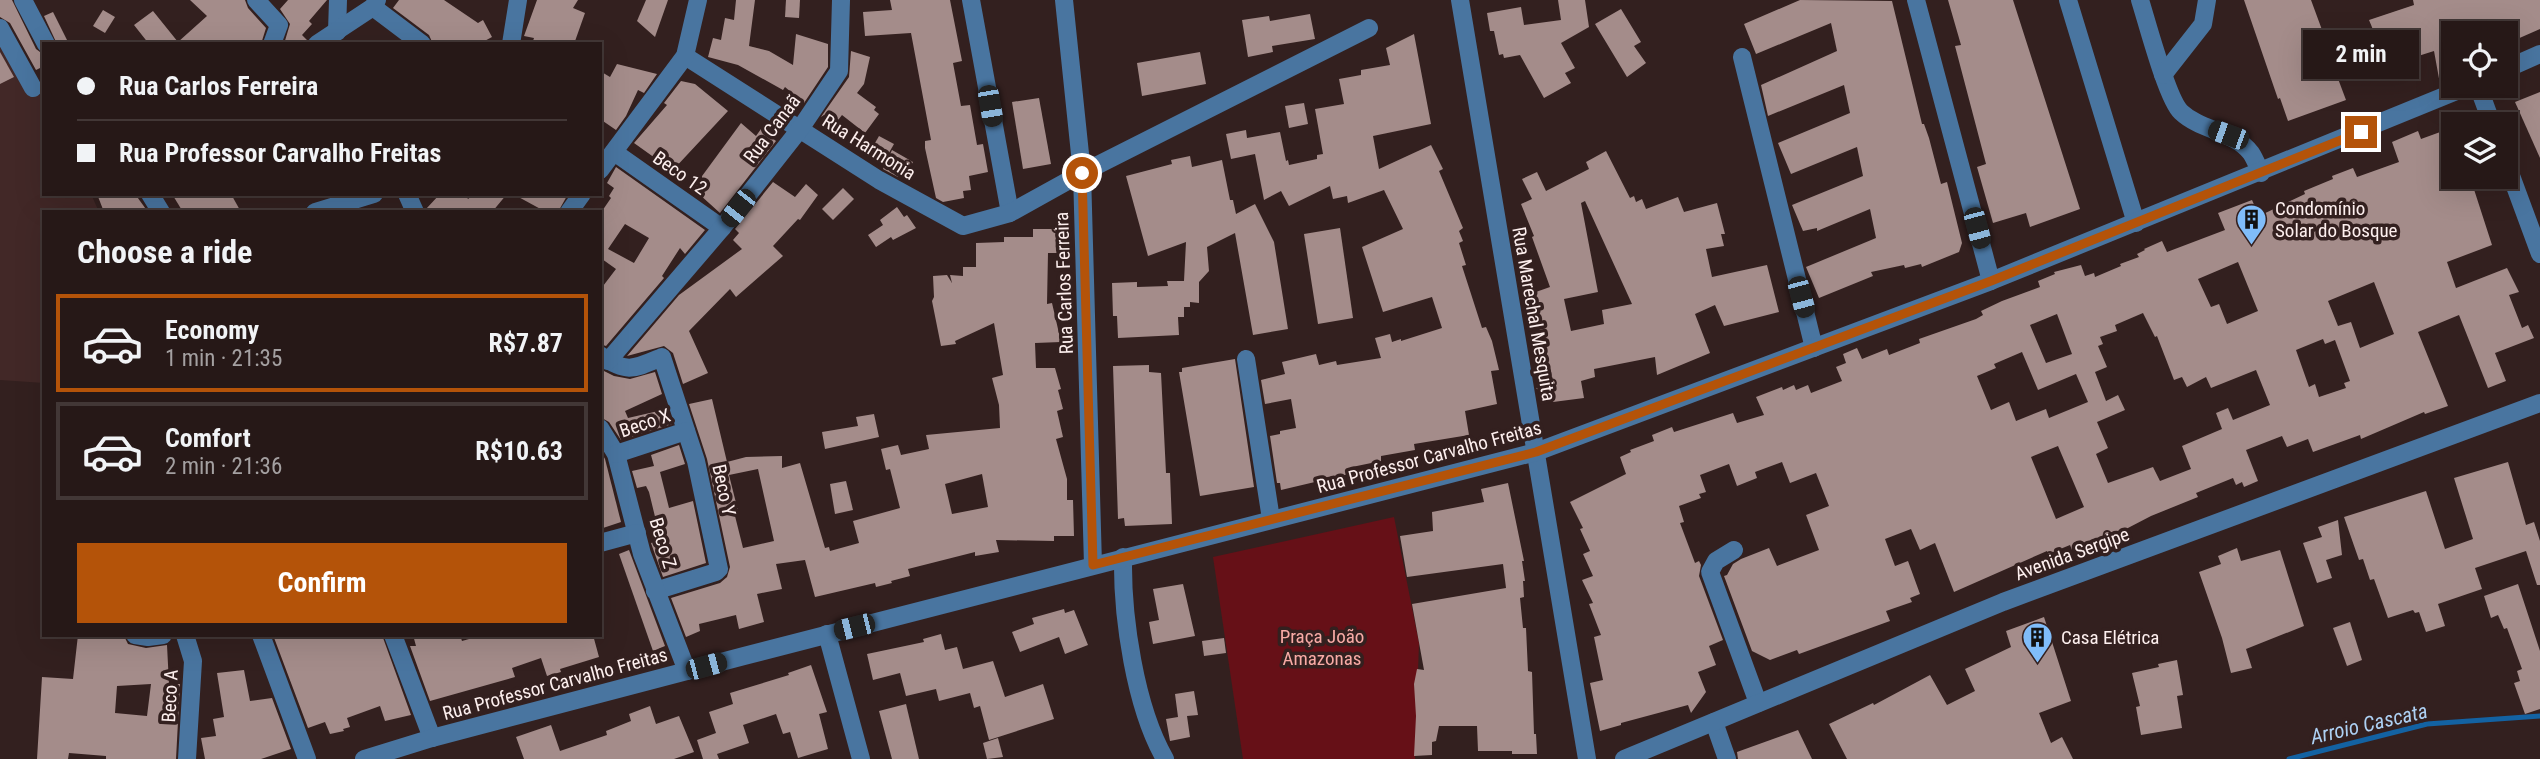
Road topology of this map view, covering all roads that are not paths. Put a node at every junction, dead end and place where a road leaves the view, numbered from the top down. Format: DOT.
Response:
graph roads {
  1 [pos="23,0"];
  2 [pos="256,0"];
  3 [pos="338,0"];
  4 [pos="518,0"];
  5 [pos="698,0"];
  6 [pos="841,0"];
  7 [pos="971,0"];
  8 [pos="1064,0"];
  9 [pos="1460,0"];
  10 [pos="1916,0"];
  11 [pos="2068,0"];
  12 [pos="2140,0"];
  13 [pos="2207,0"];
  14 [pos="375,3"];
  15 [pos="0,28"];
  16 [pos="1369,28"];
  17 [pos="337,32"];
  18 [pos="45,42"];
  19 [pos="273,42"];
  20 [pos="320,42"];
  21 [pos="420,42"];
  22 [pos="511,42"];
  23 [pos="2540,54"];
  24 [pos="685,56"];
  25 [pos="1742,57"];
  26 [pos="2518,64"];
  27 [pos="2163,75"];
  28 [pos="33,89"];
  29 [pos="2441,98"];
  30 [pos="800,129"];
  31 [pos="614,152"];
  32 [pos="602,167"];
  33 [pos="1082,173"];
  34 [pos="2261,173"];
  35 [pos="2516,189"];
  36 [pos="367,196"];
  37 [pos="322,210"];
  38 [pos="1010,213"];
  39 [pos="2136,223"];
  40 [pos="722,228"];
  41 [pos="2540,254"];
  42 [pos="1991,281"];
  43 [pos="1814,348"];
  44 [pos="604,358"];
  45 [pos="1246,359"];
  46 [pos="2540,403"];
  47 [pos="602,431"];
  48 [pos="686,431"];
  49 [pos="1536,452"];
  50 [pos="617,454"];
  51 [pos="1271,519"];
  52 [pos="637,533"];
  53 [pos="602,542"];
  54 [pos="1734,550"];
  55 [pos="1123,557"];
  56 [pos="1093,565"];
  57 [pos="655,591"];
  58 [pos="827,634"];
  59 [pos="186,637"];
  60 [pos="262,637"];
  61 [pos="394,637"];
  62 [pos="687,671"];
  63 [pos="1758,704"];
  64 [pos="1714,722"];
  65 [pos="432,738"];
  66 [pos="187,759"];
  67 [pos="307,759"];
  68 [pos="364,759"];
  69 [pos="861,759"];
  70 [pos="1165,759"];
  71 [pos="1587,759"];
  72 [pos="1624,759"];
  73 [pos="1727,759"];
  1 -- 18 [label="street"];
  2 -- 19 [label="street"];
  3 -- 17 [label="street"];
  4 -- 22 [label="street"];
  5 -- 24 [label="street"];
  6 -- 30 [label="street, Rua Canaã"];
  7 -- 38 [label="street"];
  8 -- 33 [label="street, Rua Carlos Ferreira"];
  9 -- 49 [label="street, Rua Marechal Mesquita"];
  10 -- 42 [label="street"];
  11 -- 39 [label="street"];
  12 -- 27 [label="street"];
  13 -- 27 [label="street"];
  14 -- 17 [label="street"];
  14 -- 21 [label="street"];
  15 -- 28 [label="street"];
  16 -- 33 [label="street"];
  17 -- 20 [label="street"];
  23 -- 26 [label="street"];
  24 -- 30 [label="street, Rua Harmonia"];
  24 -- 31 [label="street"];
  25 -- 43 [label="street"];
  27 -- 34 [label="street"];
  29 -- 34 [label="street, Rua Professor Carvalho Freitas"];
  30 -- 38 [label="street, Rua Harmonia"];
  30 -- 40 [label="street, Rua Canaã"];
  31 -- 32 [label="street"];
  31 -- 40 [label="street, Beco 12"];
  33 -- 38 [label="street"];
  33 -- 56 [label="street, Rua Carlos Ferreira"];
  34 -- 39 [label="street, Rua Professor Carvalho Freitas"];
  35 -- 41 [label="street"];
  36 -- 37 [label="street"];
  39 -- 42 [label="street, Rua Professor Carvalho Freitas"];
  40 -- 44 [label="street, Rua Canaã"];
  42 -- 43 [label="street, Rua Professor Carvalho Freitas"];
  43 -- 49 [label="street, Rua Professor Carvalho Freitas"];
  44 -- 48 [label="street, Beco Y"];
  45 -- 51 [label="street"];
  46 -- 63 [label="street, Avenida Sergipe"];
  47 -- 50 [label="street, Beco Z"];
  48 -- 50 [label="street, Beco X"];
  48 -- 57 [label="street, Beco Y"];
  49 -- 51 [label="street, Rua Professor Carvalho Freitas"];
  49 -- 71 [label="street, Rua Marechal Mesquita"];
  50 -- 52 [label="street, Beco Z"];
  51 -- 55 [label="street, Rua Professor Carvalho Freitas"];
  52 -- 53 [label="street"];
  52 -- 57 [label="street, Beco Z"];
  54 -- 63 [label="street"];
  55 -- 56 [label="street, Rua Professor Carvalho Freitas"];
  55 -- 70 [label="street"];
  56 -- 58 [label="street, Rua Professor Carvalho Freitas"];
  57 -- 62 [label="street, Beco Z"];
  58 -- 62 [label="street, Rua Professor Carvalho Freitas"];
  58 -- 69 [label="street"];
  59 -- 66 [label="street, Beco A"];
  60 -- 67 [label="street"];
  61 -- 65 [label="street"];
  62 -- 65 [label="street, Rua Professor Carvalho Freitas"];
  63 -- 64 [label="street, Avenida Sergipe"];
  64 -- 72 [label="street, Avenida Sergipe"];
  64 -- 73 [label="street"];
  65 -- 68 [label="street, Rua Professor Carvalho Freitas"];
}
